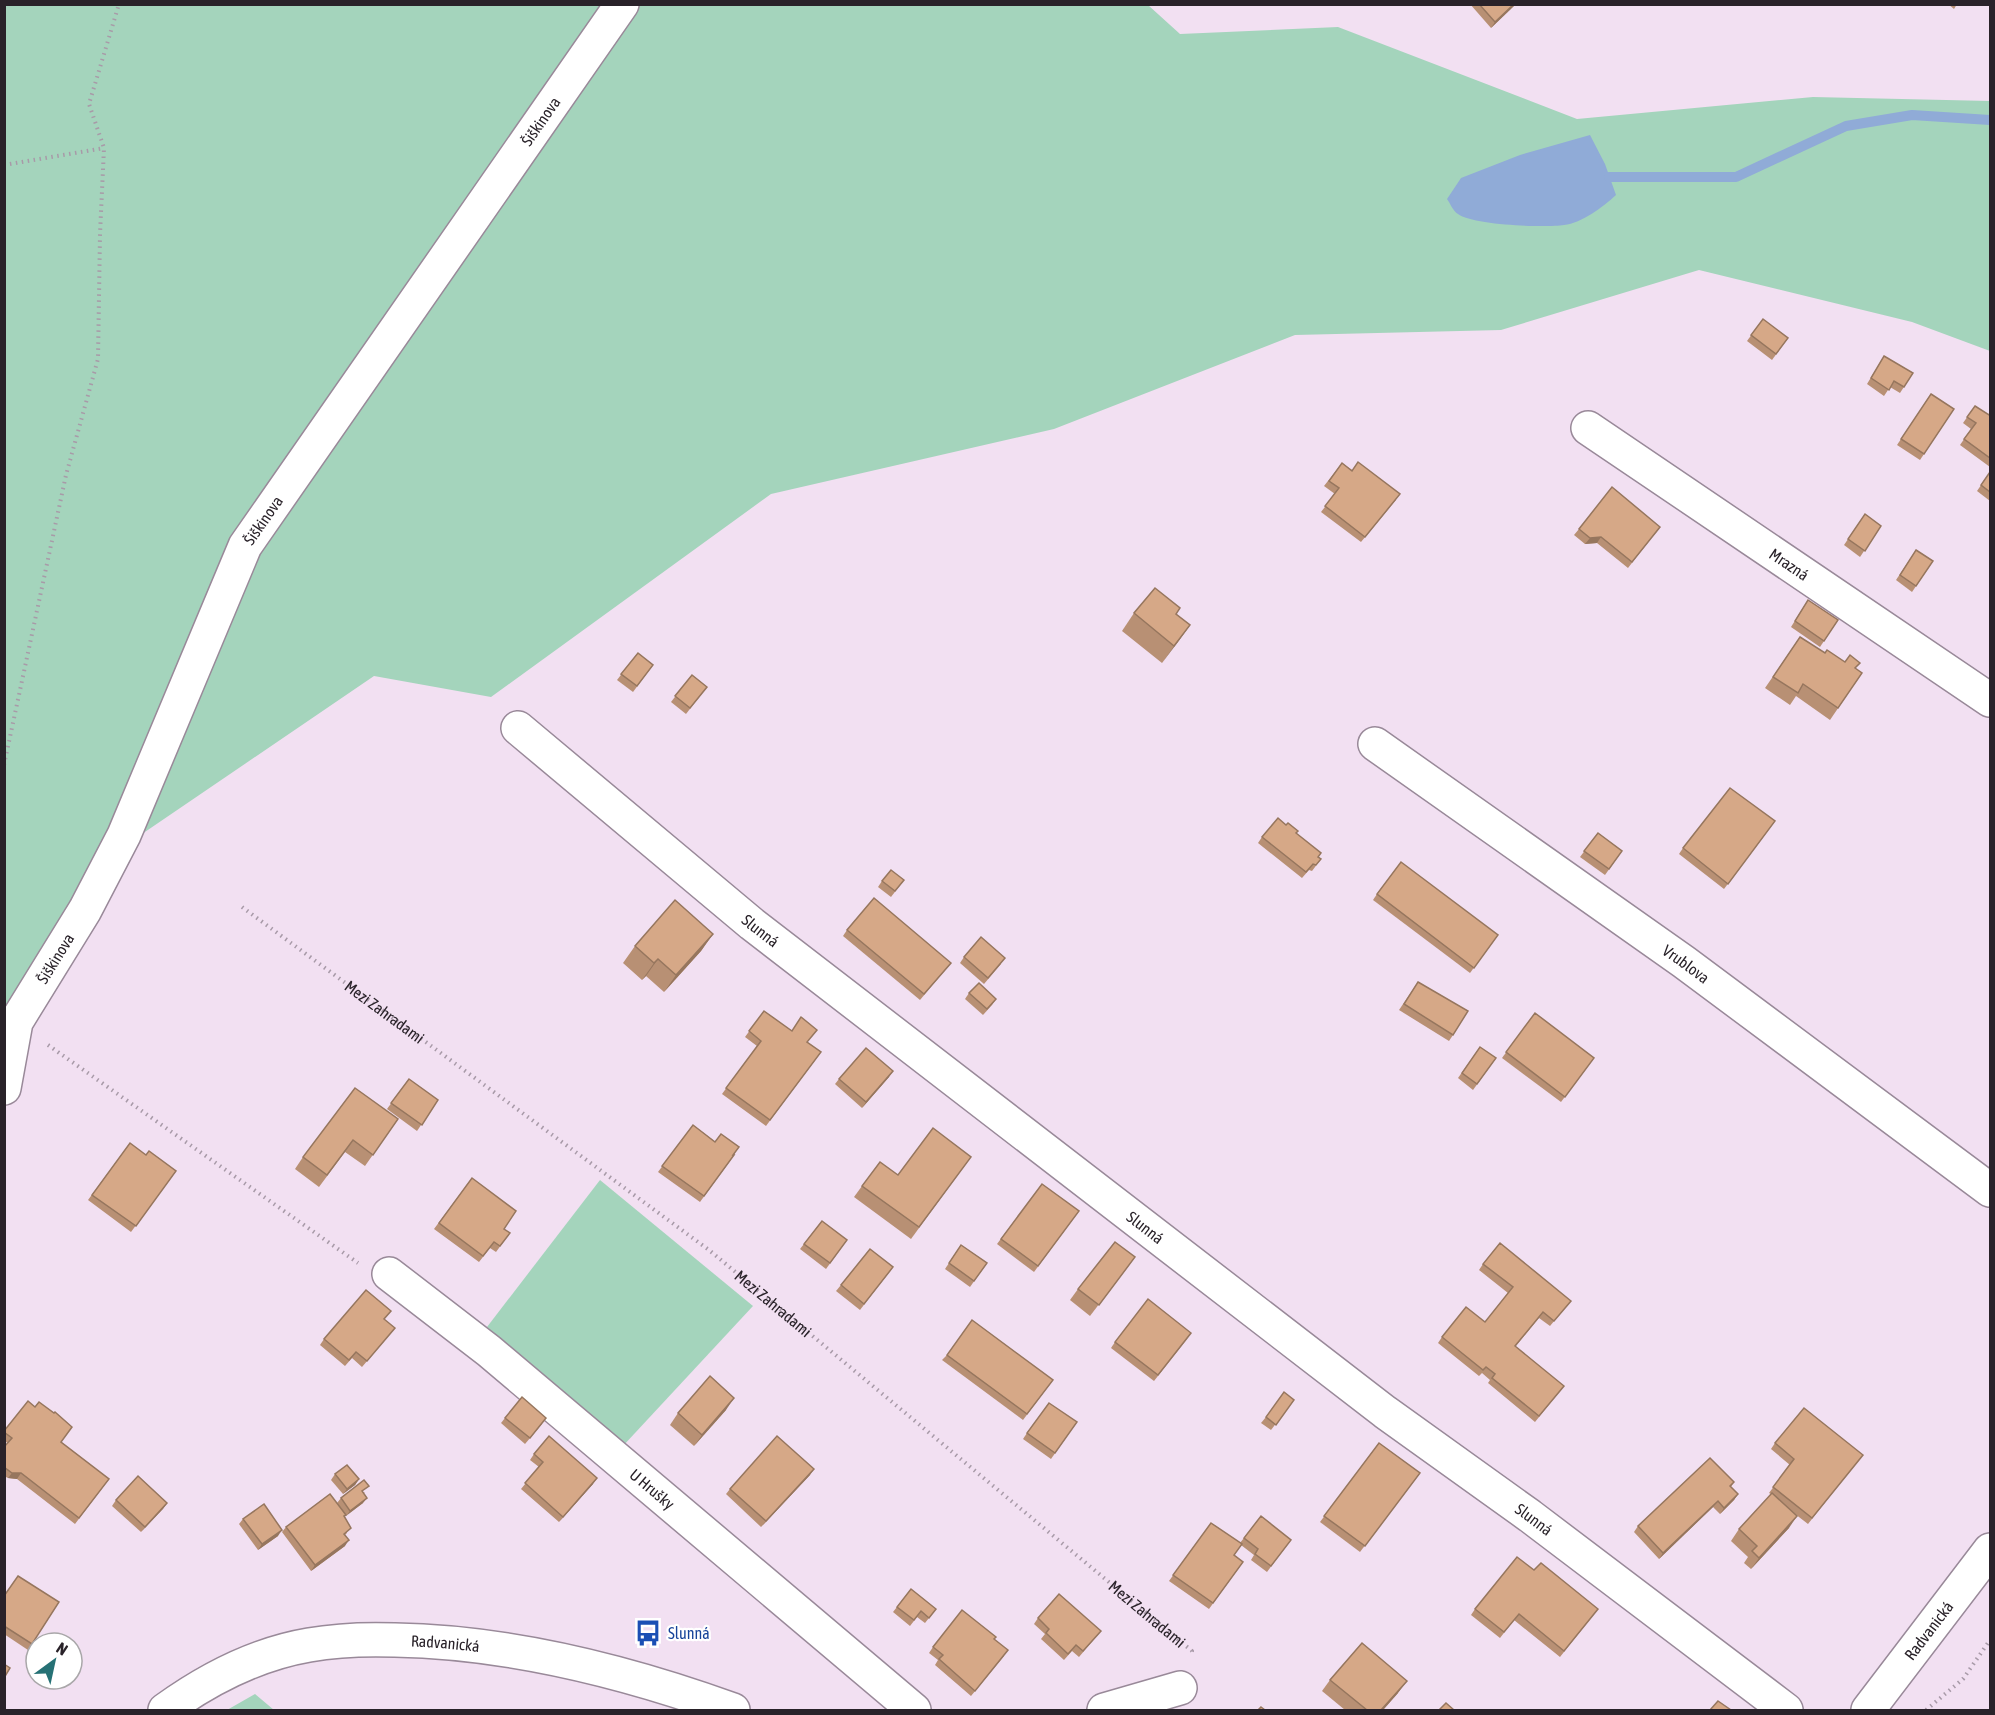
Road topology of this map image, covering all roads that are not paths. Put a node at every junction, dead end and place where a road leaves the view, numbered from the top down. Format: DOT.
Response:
graph roads {
  1 [pos="622,4"];
  2 [pos="1588,428"];
  3 [pos="1990,700"];
  4 [pos="518,728"];
  5 [pos="1375,744"];
  6 [pos="4,1088"];
  7 [pos="1990,1190"];
  8 [pos="389,1274"];
  9 [pos="1990,1550"];
  10 [pos="1180,1688"];
  11 [pos="165,1710"];
  12 [pos="733,1710"];
  13 [pos="914,1710"];
  14 [pos="1104,1710"];
  15 [pos="1786,1710"];
  16 [pos="1868,1710"];
  1 -- 6 [label="street, Šiškinova"];
  2 -- 3 [label="street, Mrazná"];
  4 -- 15 [label="street, Slunná"];
  5 -- 7 [label="street, Vrublova"];
  8 -- 13 [label="street, U Hrušky"];
  9 -- 16 [label="street, Radvanická"];
  10 -- 14 [label="street"];
  11 -- 12 [label="street, Radvanická"];
}
